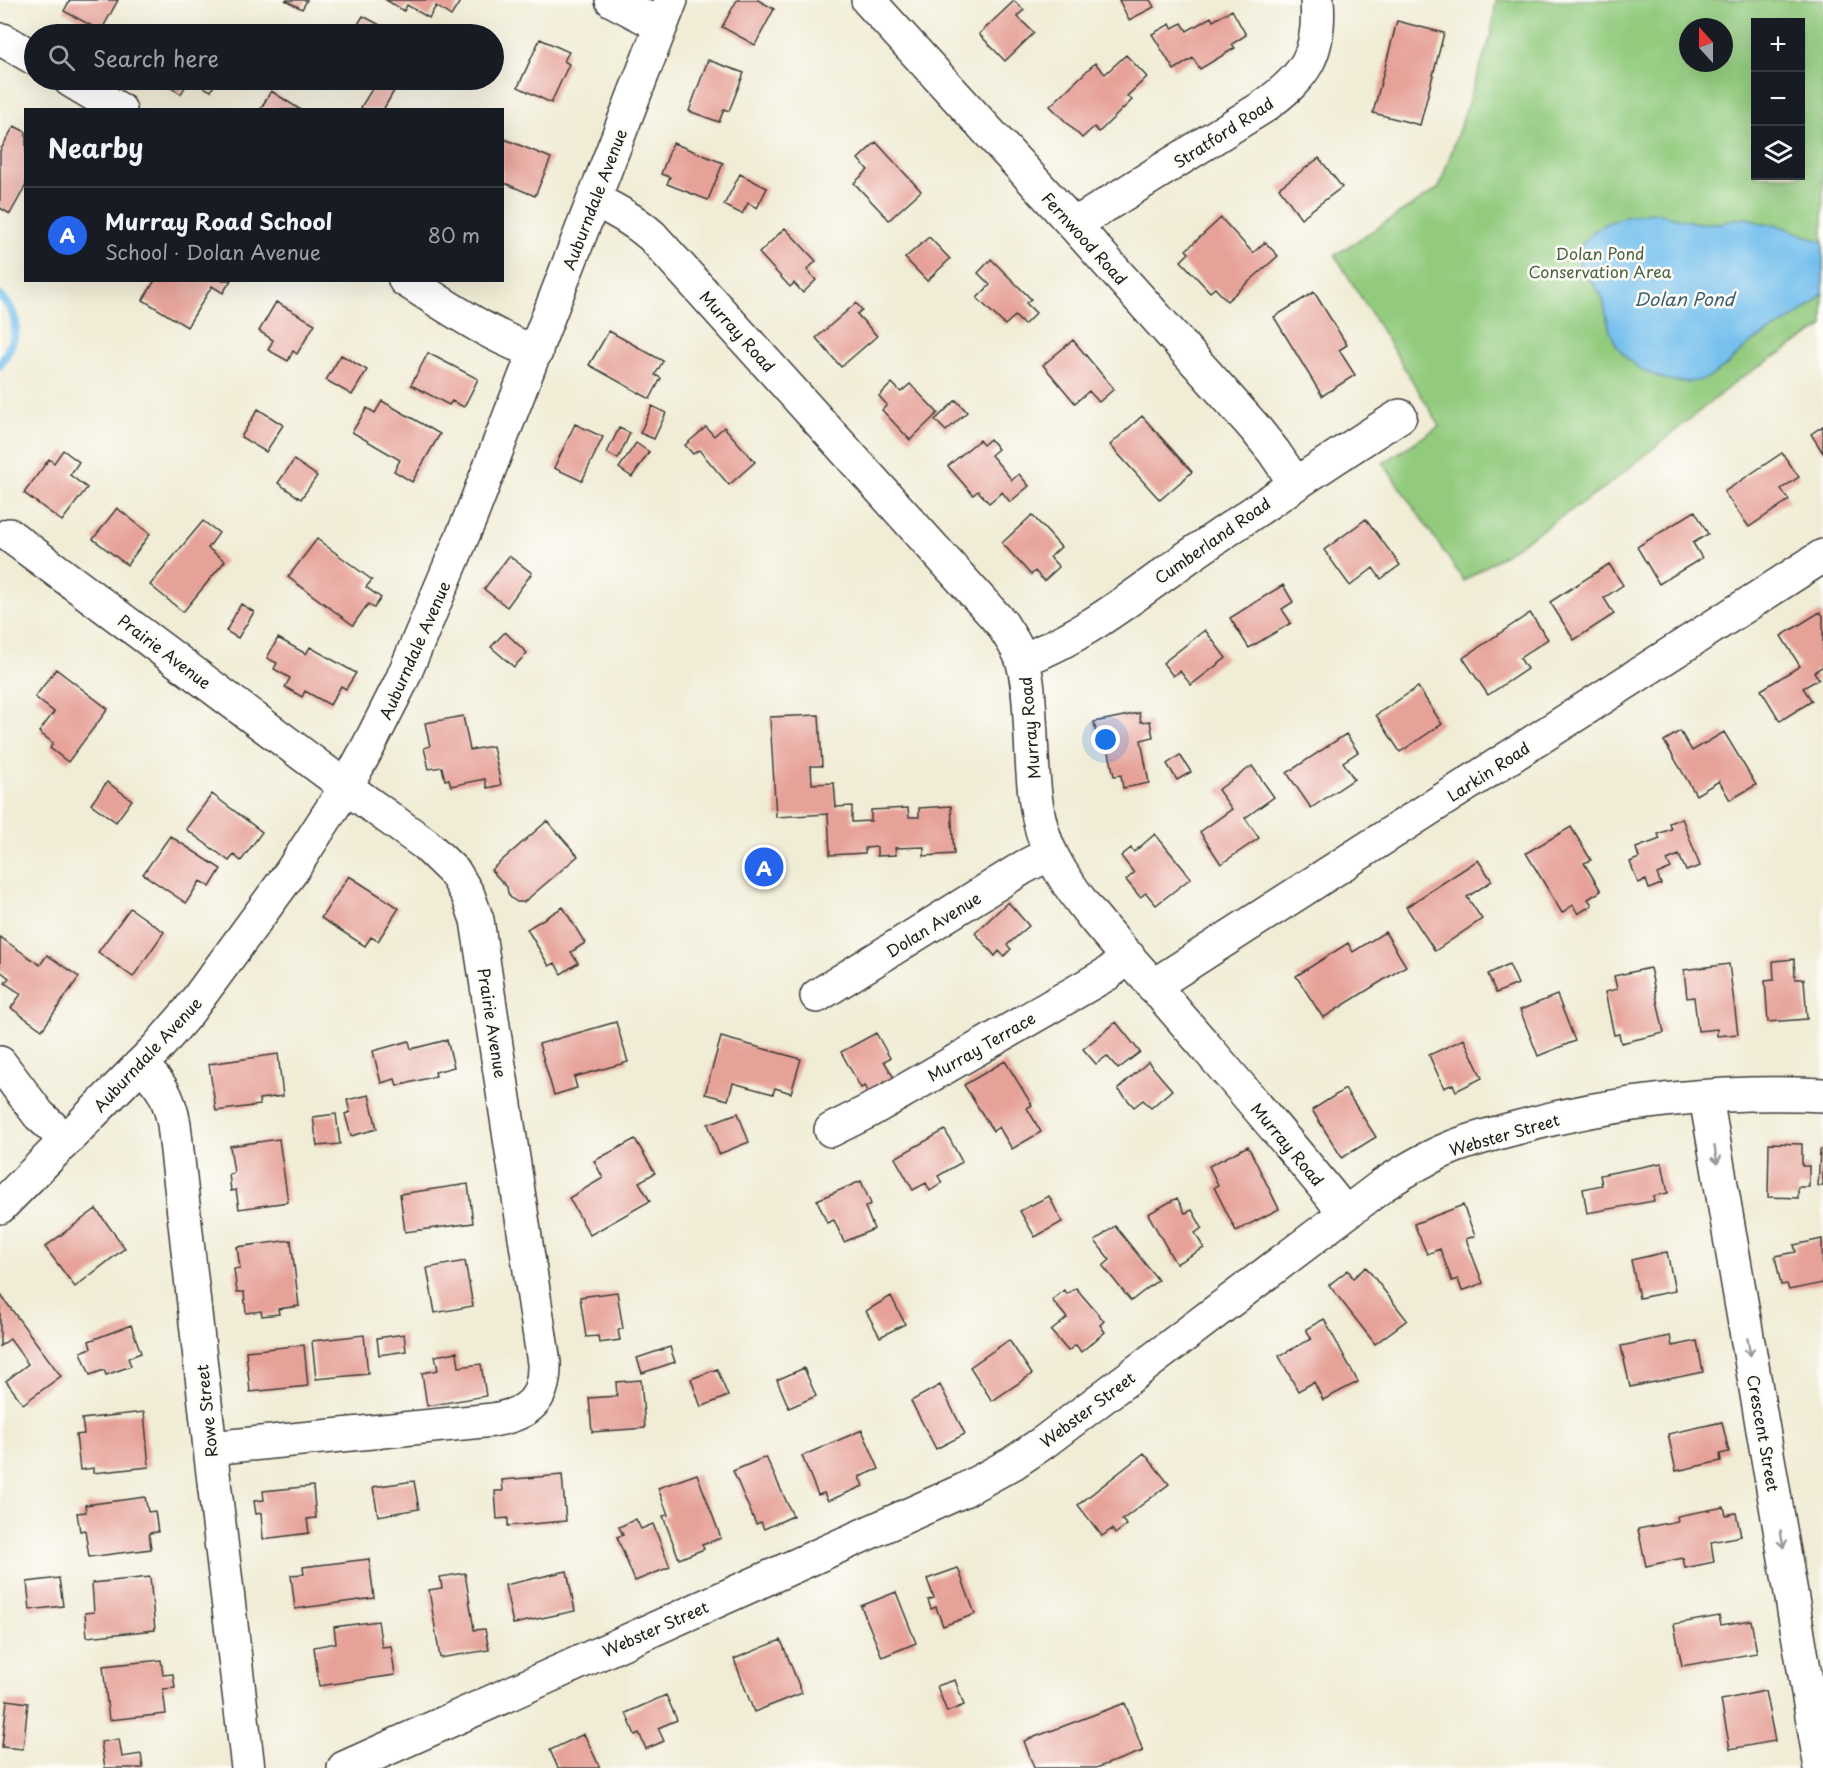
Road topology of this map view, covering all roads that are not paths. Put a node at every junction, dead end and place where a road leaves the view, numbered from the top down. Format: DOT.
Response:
graph roads {
  1 [pos="612,0"];
  2 [pos="868,0"];
  3 [pos="1317,0"];
  4 [pos="665,13"];
  5 [pos="3,40"];
  6 [pos="24,52"];
  7 [pos="87,90"];
  8 [pos="117,108"];
  9 [pos="594,200"];
  10 [pos="1074,225"];
  11 [pos="408,282"];
  12 [pos="536,352"];
  13 [pos="1400,416"];
  14 [pos="1295,483"];
  15 [pos="9,535"];
  16 [pos="1823,555"];
  17 [pos="1022,660"];
  18 [pos="345,787"];
  19 [pos="1051,854"];
  20 [pos="1129,957"];
  21 [pos="1153,986"];
  22 [pos="817,996"];
  23 [pos="0,1063"];
  24 [pos="140,1065"];
  25 [pos="1823,1095"];
  26 [pos="1706,1097"];
  27 [pos="831,1130"];
  28 [pos="66,1140"];
  29 [pos="0,1208"];
  30 [pos="1345,1213"];
  31 [pos="210,1448"];
  32 [pos="248,1768"];
  33 [pos="344,1768"];
  34 [pos="1821,1768"];
  1 -- 4 [label="street"];
  2 -- 10 [label="street, Fernwood Road"];
  3 -- 10 [label="street, Stratford Road"];
  4 -- 9 [label="street, Auburndale Avenue"];
  5 -- 6 [label="street"];
  7 -- 8 [label="street"];
  9 -- 12 [label="street, Auburndale Avenue"];
  9 -- 17 [label="street, Murray Road"];
  10 -- 14 [label="street, Fernwood Road"];
  11 -- 12 [label="street"];
  12 -- 18 [label="street, Auburndale Avenue"];
  13 -- 14 [label="street, Cumberland Road"];
  14 -- 17 [label="street, Cumberland Road"];
  15 -- 18 [label="street, Prairie Avenue"];
  16 -- 21 [label="street, Larkin Road"];
  17 -- 19 [label="street, Murray Road"];
  18 -- 24 [label="street, Auburndale Avenue"];
  18 -- 31 [label="street, Prairie Avenue"];
  19 -- 20 [label="street, Murray Road"];
  19 -- 22 [label="street, Dolan Avenue"];
  20 -- 21 [label="street, Murray Road"];
  20 -- 27 [label="street, Murray Terrace"];
  21 -- 30 [label="street, Murray Road"];
  23 -- 28 [label="street"];
  24 -- 28 [label="street, Auburndale Avenue"];
  24 -- 31 [label="street, Rowe Street"];
  25 -- 26 [label="street, Webster Street"];
  26 -- 30 [label="street, Webster Street"];
  26 -- 34 [label="street, Crescent Street, one-way"];
  28 -- 29 [label="street, Auburndale Avenue"];
  30 -- 33 [label="street, Webster Street"];
  31 -- 32 [label="street, Rowe Street"];
}
